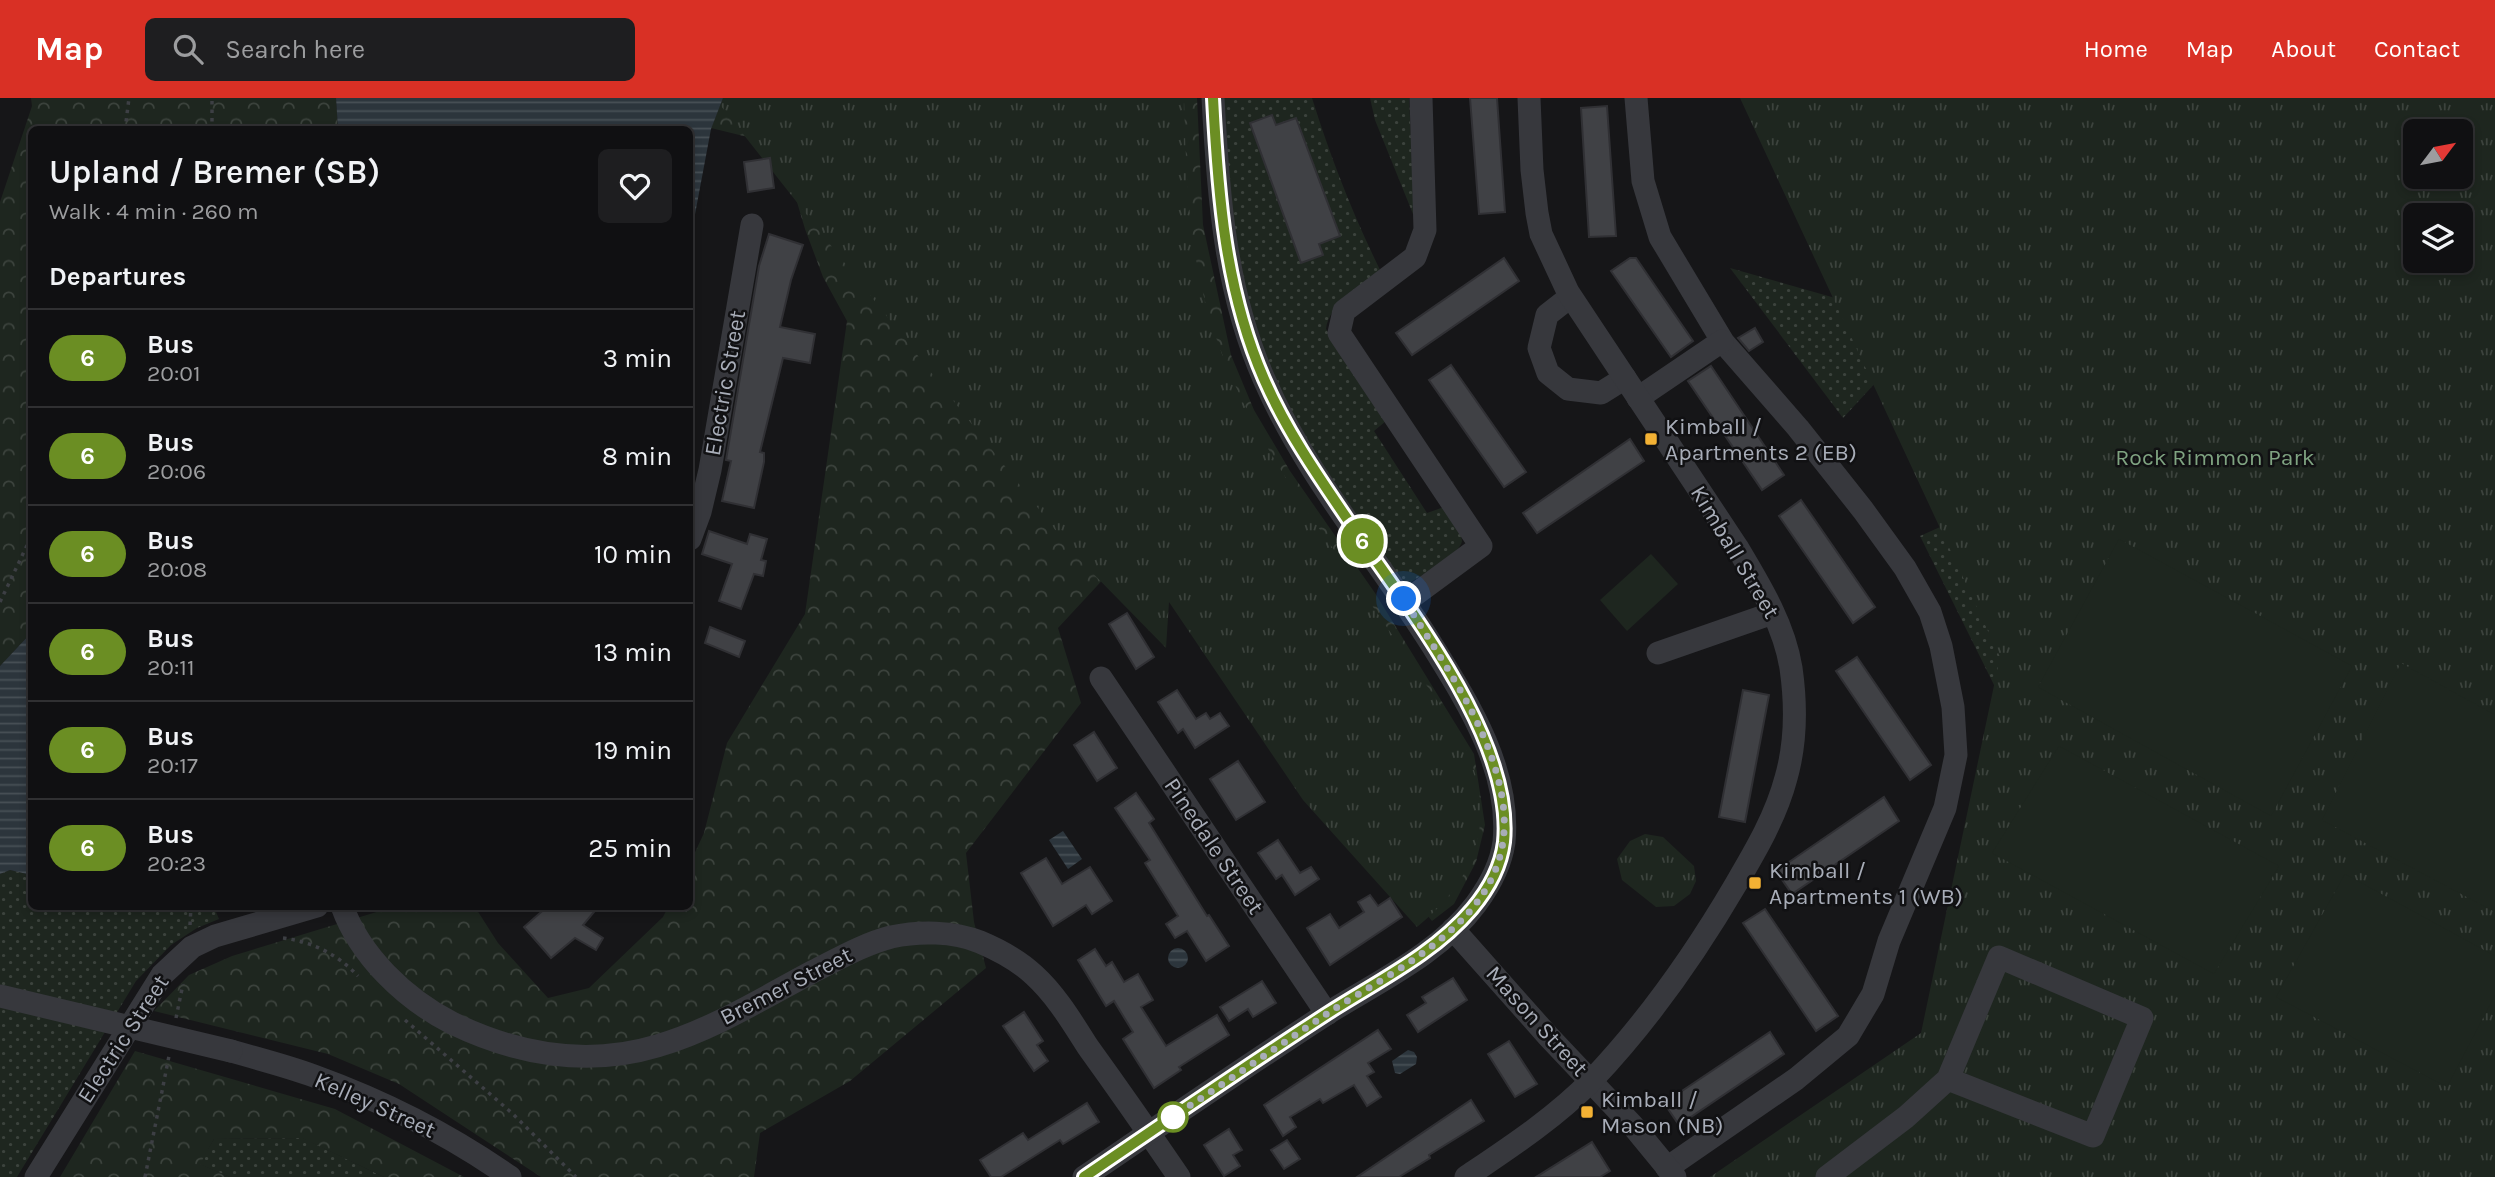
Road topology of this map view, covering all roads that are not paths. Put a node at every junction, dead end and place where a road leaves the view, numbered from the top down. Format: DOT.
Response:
graph roads {
  1 [pos="1213,98"];
  2 [pos="1421,98"];
  3 [pos="1529,98"];
  4 [pos="1636,98"];
  5 [pos="752,225"];
  6 [pos="1570,296"];
  7 [pos="1722,341"];
  8 [pos="1625,378"];
  9 [pos="1638,398"];
  10 [pos="693,531"];
  11 [pos="1405,602"];
  12 [pos="1773,613"];
  13 [pos="1658,653"];
  14 [pos="1101,678"];
  15 [pos="303,910"];
  16 [pos="343,910"];
  17 [pos="1453,929"];
  18 [pos="0,996"];
  19 [pos="1327,1014"];
  20 [pos="1948,1079"];
  21 [pos="1591,1081"];
  22 [pos="1149,1133"];
  23 [pos="1671,1173"];
  24 [pos="36,1177"];
  25 [pos="510,1177"];
  26 [pos="1084,1177"];
  27 [pos="1179,1177"];
  28 [pos="1466,1177"];
  29 [pos="1827,1177"];
  1 -- 11 [label="street"];
  2 -- 11 [label="street"];
  3 -- 6 [label="street, Kimball Street"];
  4 -- 7 [label="street"];
  5 -- 10 [label="street, Electric Street"];
  6 -- 8 [label="street, Kimball Street"];
  6 -- 8 [label="street"];
  7 -- 9 [label="street"];
  7 -- 23 [label="street"];
  8 -- 9 [label="street, Kimball Street"];
  9 -- 12 [label="street, Kimball Street"];
  11 -- 17 [label="street"];
  12 -- 13 [label="street"];
  12 -- 21 [label="street, Kimball Street"];
  14 -- 19 [label="street, Pinedale Street"];
  15 -- 24 [label="street, Electric Street"];
  16 -- 22 [label="street, Bremer Street"];
  17 -- 19 [label="street"];
  17 -- 21 [label="street, Mason Street"];
  18 -- 25 [label="street, Kelley Street, bridge"];
  19 -- 22 [label="street"];
  20 -- 20 [label="street"];
  20 -- 29 [label="street"];
  21 -- 23 [label="street, Mason Street"];
  21 -- 28 [label="street, Kimball Street"];
  22 -- 26 [label="street"];
  22 -- 27 [label="street, Bremer Street"];
}
